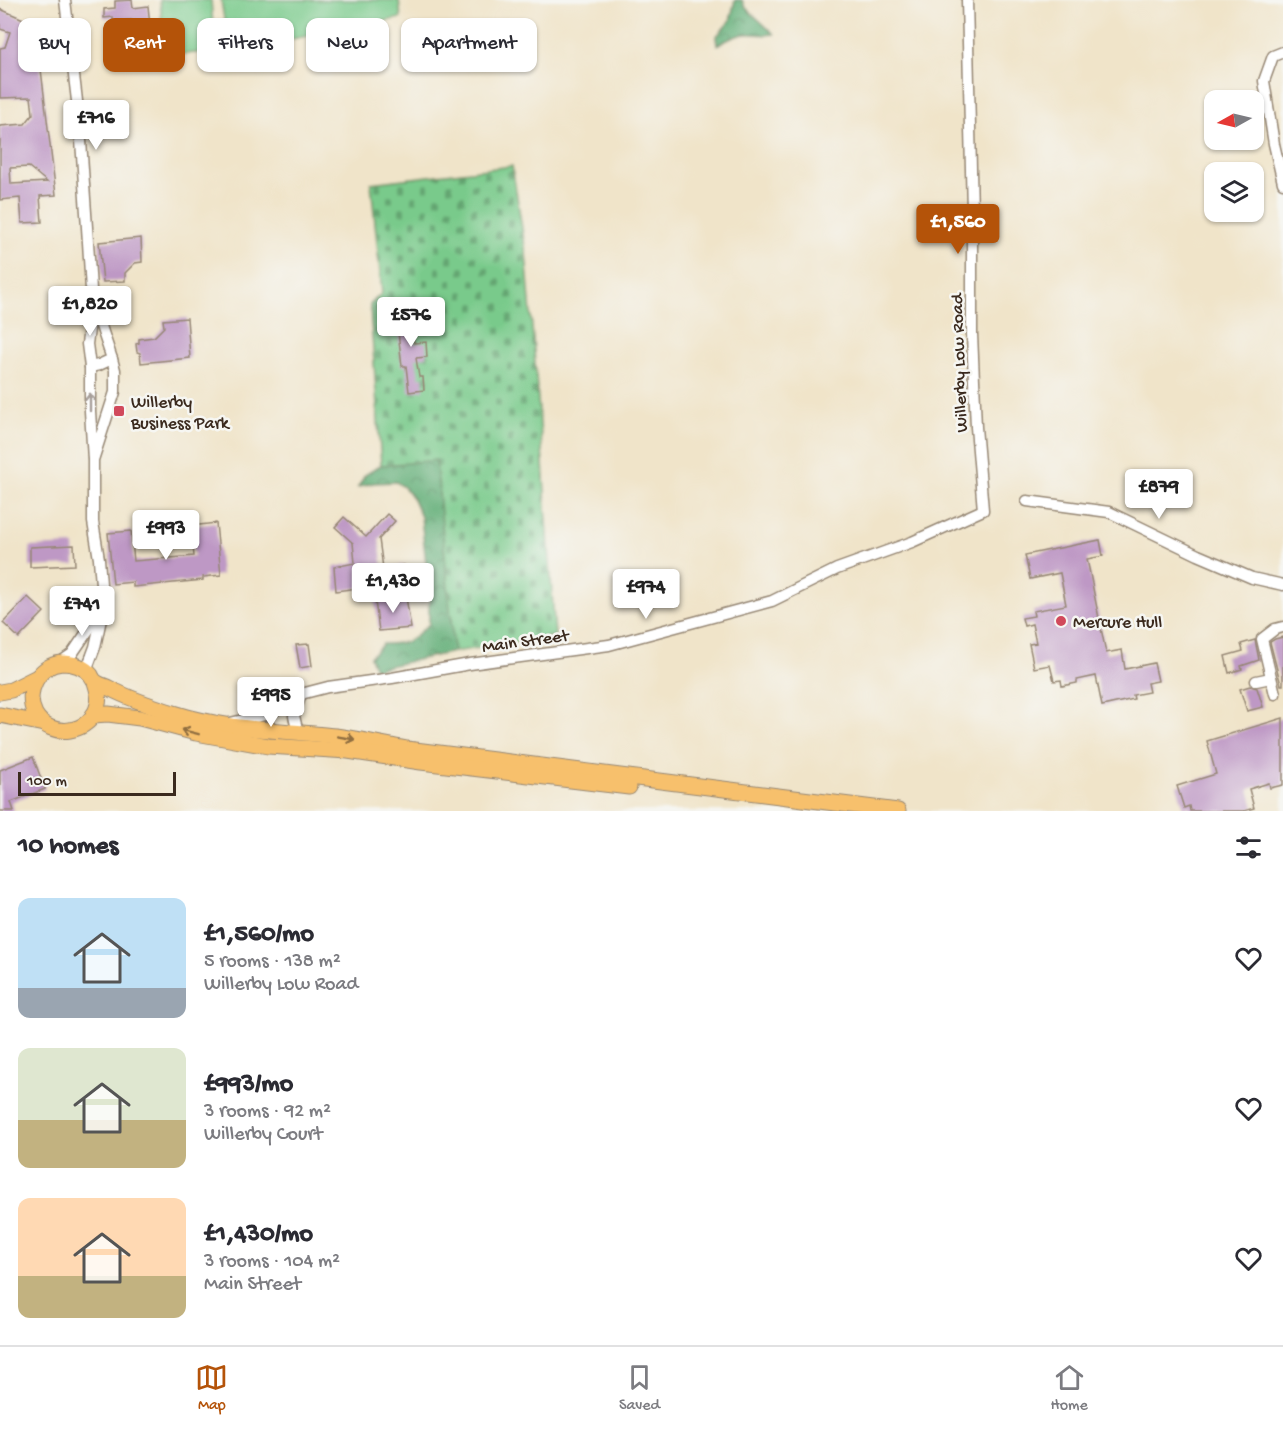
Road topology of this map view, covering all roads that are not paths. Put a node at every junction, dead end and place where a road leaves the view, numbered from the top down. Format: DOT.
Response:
graph roads {
  1 [pos="65,0"];
  2 [pos="967,0"];
  3 [pos="1283,52"];
  4 [pos="1283,183"];
  5 [pos="92,306"];
  6 [pos="112,359"];
  7 [pos="90,367"];
  8 [pos="93,460"];
  9 [pos="1027,501"];
  10 [pos="983,510"];
  11 [pos="1283,585"];
  12 [pos="103,610"];
  13 [pos="1283,627"];
  14 [pos="59,663"];
  15 [pos="91,676"];
  16 [pos="37,677"];
  17 [pos="1271,678"];
  18 [pos="1256,681"];
  19 [pos="0,692"];
  20 [pos="301,694"];
  21 [pos="1275,694"];
  22 [pos="0,715"];
  23 [pos="93,715"];
  24 [pos="44,724"];
  25 [pos="225,724"];
  26 [pos="298,733"];
  27 [pos="822,811"];
  28 [pos="898,811"];
  1 -- 5 [label="street"];
  2 -- 10 [label="street, Willerby Low Road"];
  3 -- 4 [label="street"];
  5 -- 6 [label="street"];
  5 -- 7 [label="street"];
  6 -- 7 [label="street"];
  6 -- 8 [label="street"];
  8 -- 7 [label="street, one-way"];
  8 -- 12 [label="street"];
  9 -- 11 [label="street"];
  10 -- 20 [label="street, Main Street"];
  12 -- 14 [label="street"];
  12 -- 15 [label="street"];
  13 -- 17 [label="street"];
  14 -- 15 [label="highway"];
  14 -- 16 [label="highway"];
  15 -- 23 [label="highway"];
  15 -- 25 [label="highway"];
  16 -- 19 [label="highway"];
  16 -- 24 [label="highway"];
  17 -- 18 [label="street"];
  17 -- 21 [label="street"];
  20 -- 25 [label="street, Main Street"];
  20 -- 26 [label="street"];
  22 -- 24 [label="highway"];
  23 -- 24 [label="highway"];
  27 -- 23 [label="highway, one-way"];
  25 -- 26 [label="highway"];
  26 -- 28 [label="highway, one-way"];
}
